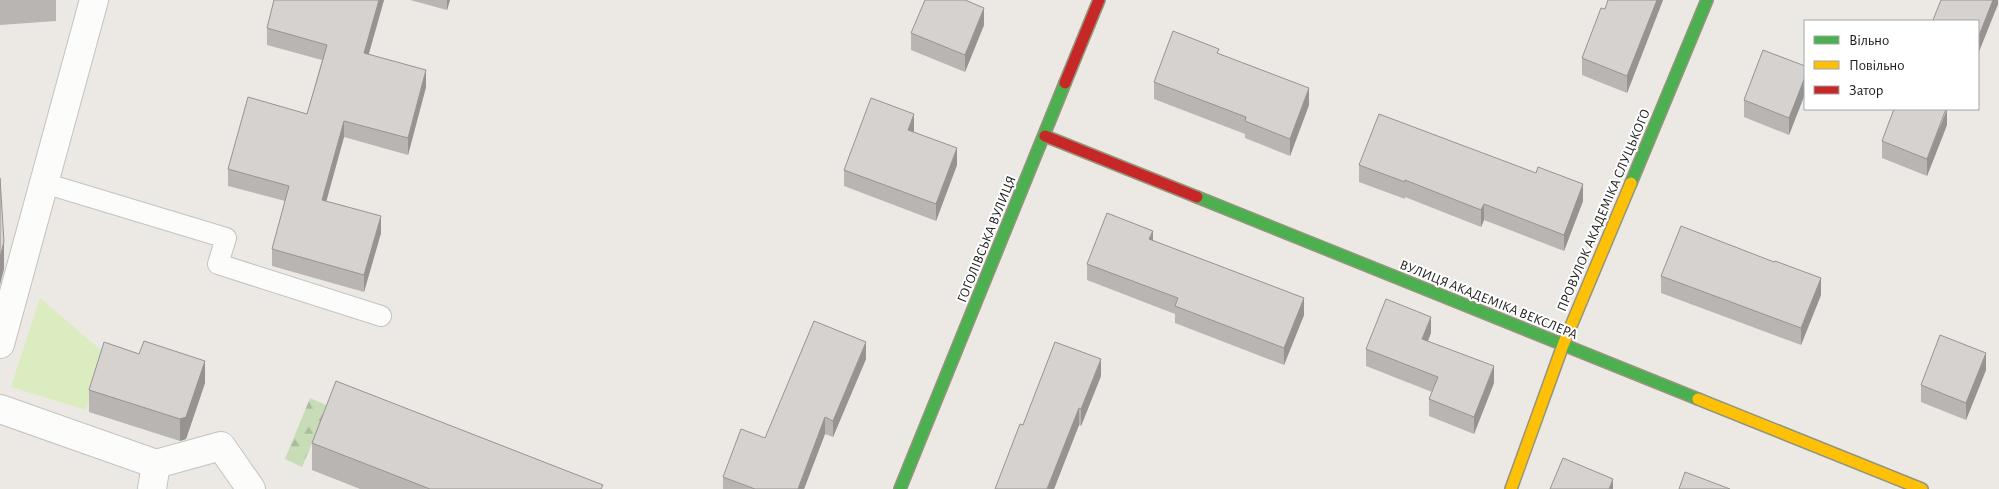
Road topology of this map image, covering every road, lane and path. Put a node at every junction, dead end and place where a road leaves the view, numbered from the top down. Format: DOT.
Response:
graph roads {
  1 [pos="94,0"];
  2 [pos="1100,0"];
  3 [pos="1707,0"];
  4 [pos="1045,136"];
  5 [pos="44,183"];
  6 [pos="381,316"];
  7 [pos="0,344"];
  8 [pos="1563,345"];
  9 [pos="0,409"];
  10 [pos="154,476"];
  11 [pos="251,489"];
  12 [pos="900,489"];
  13 [pos="1511,489"];
  14 [pos="1922,489"];
  1 -- 5 [label="street"];
  2 -- 4 [label="street, ГОГОЛІВСЬКА ВУЛИЦЯ"];
  3 -- 8 [label="street, ПРОВУЛОК АКАДЕМІКА СЛУЦЬКОГО"];
  4 -- 8 [label="street, ВУЛИЦЯ АКАДЕМІКА ВЕКСЛЕРА"];
  4 -- 12 [label="street, ГОГОЛІВСЬКА ВУЛИЦЯ"];
  5 -- 6 [label="lane"];
  5 -- 7 [label="street"];
  8 -- 13 [label="street, ПРОВУЛОК АКАДЕМІКА СЛУЦЬКОГО"];
  8 -- 14 [label="street, ВУЛИЦЯ АКАДЕМІКА ВЕКСЛЕРА"];
  9 -- 10 [label="street"];
  10 -- 11 [label="street"];
}
